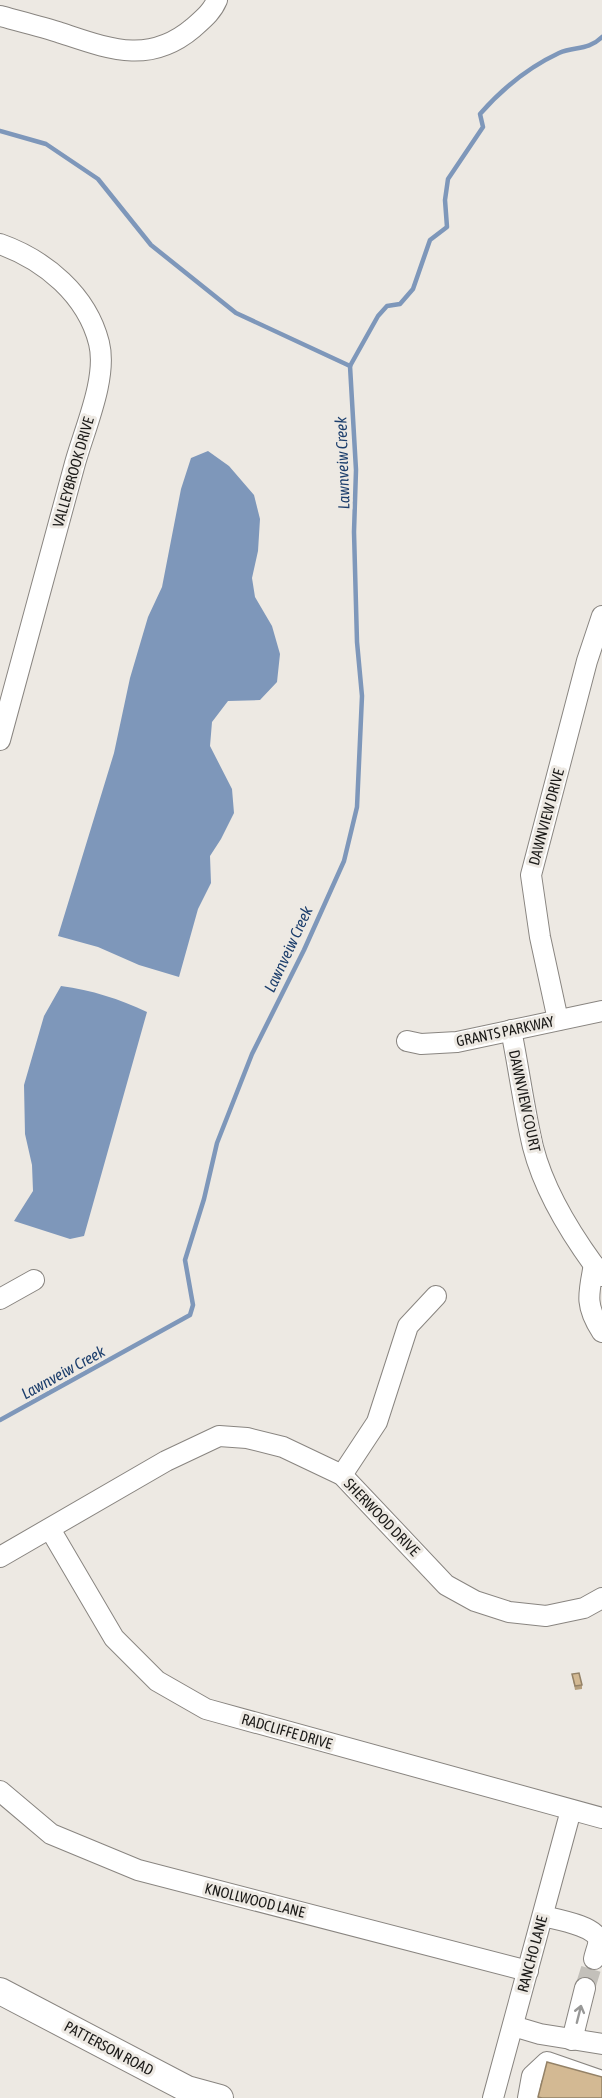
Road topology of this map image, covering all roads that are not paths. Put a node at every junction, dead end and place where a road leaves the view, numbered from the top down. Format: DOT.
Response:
graph roads {
  1 [pos="217,0"];
  2 [pos="0,16"];
  3 [pos="0,244"];
  4 [pos="602,616"];
  5 [pos="0,740"];
  6 [pos="602,1011"];
  7 [pos="558,1020"];
  8 [pos="511,1030"];
  9 [pos="407,1041"];
  10 [pos="598,1271"];
  11 [pos="34,1280"];
  12 [pos="436,1296"];
  13 [pos="0,1299"];
  14 [pos="602,1332"];
  15 [pos="342,1476"];
  16 [pos="50,1529"];
  17 [pos="0,1557"];
  18 [pos="602,1598"];
  19 [pos="0,1791"];
  20 [pos="571,1810"];
  21 [pos="602,1818"];
  22 [pos="543,1916"];
  23 [pos="596,1949"];
  24 [pos="528,1971"];
  25 [pos="585,1988"];
  26 [pos="0,1991"];
  27 [pos="513,2026"];
  28 [pos="572,2040"];
  29 [pos="602,2044"];
  30 [pos="501,2068"];
  31 [pos="532,2076"];
  32 [pos="602,2081"];
  33 [pos="220,2098"];
  34 [pos="493,2098"];
  35 [pos="528,2098"];
  1 -- 2 [label="street"];
  3 -- 5 [label="street, VALLEYBROOK DRIVE"];
  4 -- 7 [label="street, DAWNVIEW DRIVE"];
  6 -- 7 [label="street, GRANTS PARKWAY"];
  7 -- 8 [label="street, GRANTS PARKWAY"];
  8 -- 9 [label="street, GRANTS PARKWAY"];
  8 -- 10 [label="street, DAWNVIEW COURT"];
  10 -- 14 [label="street, DAWNVIEW COURT"];
  11 -- 13 [label="street"];
  12 -- 15 [label="street"];
  15 -- 16 [label="street, SHERWOOD DRIVE"];
  15 -- 18 [label="street, SHERWOOD DRIVE"];
  16 -- 17 [label="street, SHERWOOD DRIVE"];
  16 -- 20 [label="street, RADCLIFFE DRIVE"];
  19 -- 24 [label="street, KNOLLWOOD LANE"];
  20 -- 21 [label="street, RADCLIFFE DRIVE"];
  20 -- 22 [label="street, RANCHO LANE"];
  22 -- 23 [label="street"];
  22 -- 24 [label="street, RANCHO LANE"];
  24 -- 27 [label="street, RANCHO LANE"];
  28 -- 25 [label="street, one-way"];
  26 -- 33 [label="main road, PATTERSON ROAD"];
  27 -- 28 [label="street"];
  27 -- 30 [label="street, RANCHO LANE"];
  28 -- 29 [label="street"];
  30 -- 31 [label="street"];
  30 -- 34 [label="street, RANCHO LANE"];
  31 -- 32 [label="street"];
  31 -- 35 [label="street"];
}
